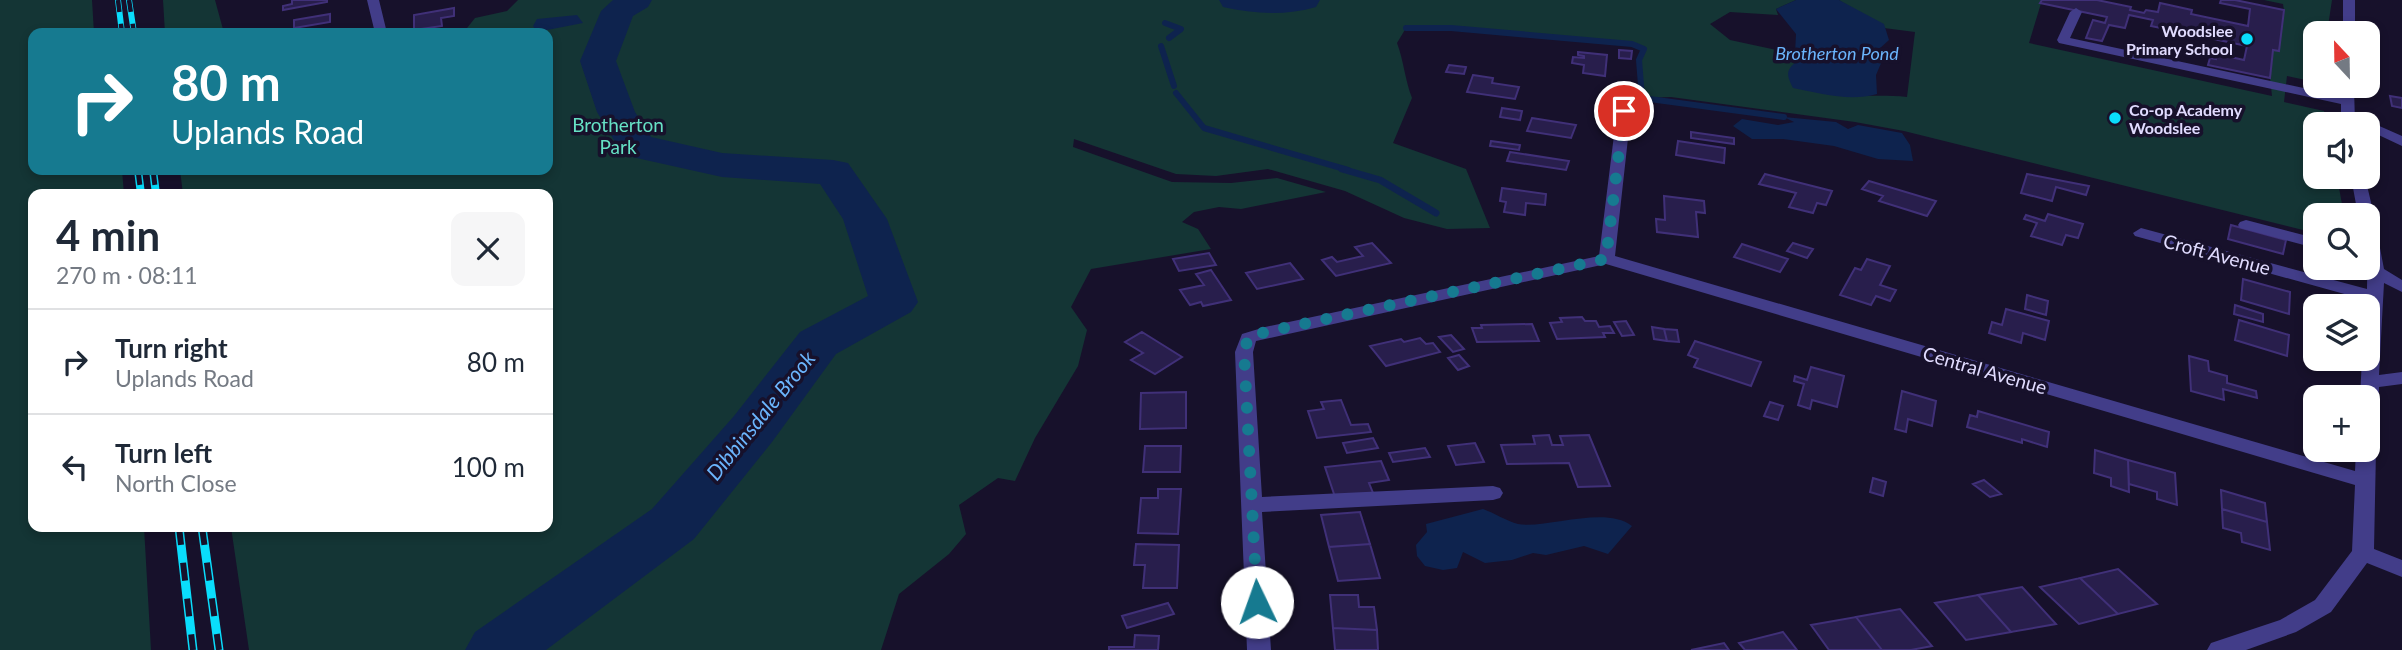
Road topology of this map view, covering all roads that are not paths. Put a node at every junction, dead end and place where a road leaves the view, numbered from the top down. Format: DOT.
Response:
graph roads {
  1 [pos="373,0"];
  2 [pos="2349,0"];
  3 [pos="2076,12"];
  4 [pos="2349,21"];
  5 [pos="380,28"];
  6 [pos="2303,85"];
  7 [pos="1624,111"];
  8 [pos="2380,131"];
  9 [pos="2402,142"];
  10 [pos="2246,225"];
  11 [pos="2141,233"];
  12 [pos="2303,240"];
  13 [pos="1606,259"];
  14 [pos="2380,268"];
  15 [pos="2402,287"];
  16 [pos="2364,294"];
  17 [pos="2371,371"];
  18 [pos="2402,379"];
  19 [pos="2370,382"];
  20 [pos="2370,385"];
  21 [pos="2365,462"];
  22 [pos="2364,481"];
  23 [pos="1493,493"];
  24 [pos="1252,505"];
  25 [pos="2362,553"];
  26 [pos="2402,569"];
  27 [pos="1259,650"];
  28 [pos="2219,650"];
  1 -- 5 [label="street"];
  2 -- 4 [label="street"];
  3 -- 6 [label="street"];
  7 -- 13 [label="street"];
  8 -- 9 [label="street"];
  10 -- 12 [label="street"];
  11 -- 16 [label="street, Croft Avenue"];
  13 -- 22 [label="street, Central Avenue"];
  13 -- 24 [label="street"];
  14 -- 15 [label="street"];
  17 -- 19 [label="street"];
  18 -- 19 [label="street"];
  19 -- 20 [label="street"];
  21 -- 22 [label="street"];
  22 -- 25 [label="street"];
  23 -- 24 [label="street"];
  24 -- 27 [label="street"];
  25 -- 26 [label="street"];
  25 -- 28 [label="street"];
}
